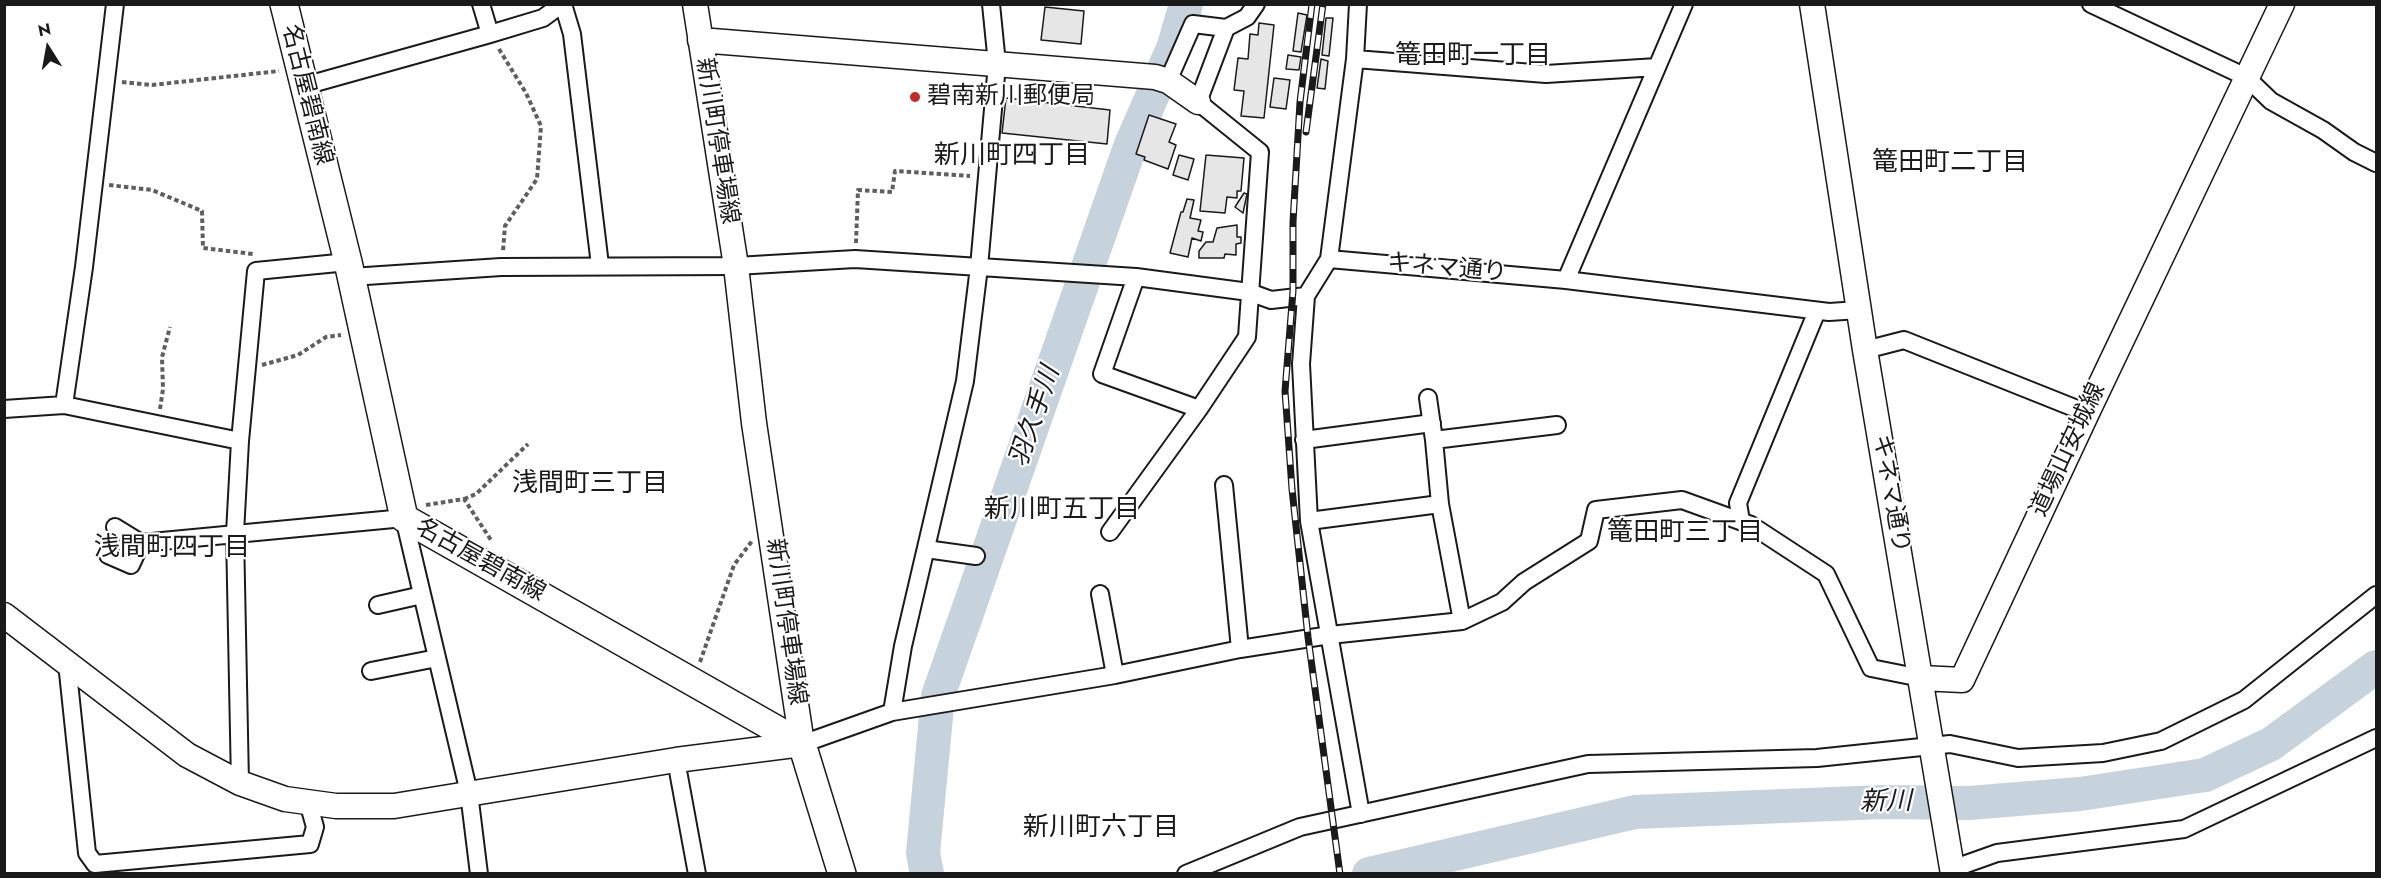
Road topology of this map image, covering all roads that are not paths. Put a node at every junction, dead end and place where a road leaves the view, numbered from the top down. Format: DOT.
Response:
graph roads {
  1 [pos="115,4"];
  2 [pos="284,4"];
  3 [pos="481,4"];
  4 [pos="562,4"];
  5 [pos="695,4"];
  6 [pos="991,4"];
  7 [pos="1256,4"];
  8 [pos="1358,4"];
  9 [pos="1684,4"];
  10 [pos="1812,4"];
  11 [pos="2091,4"];
  12 [pos="2282,4"];
  13 [pos="1226,28"];
  14 [pos="490,34"];
  15 [pos="700,40"];
  16 [pos="1355,59"];
  17 [pos="997,64"];
  18 [pos="1657,67"];
  19 [pos="302,77"];
  20 [pos="2246,77"];
  21 [pos="1168,81"];
  22 [pos="1198,102"];
  23 [pos="2376,163"];
  24 [pos="1329,259"];
  25 [pos="600,265"];
  26 [pos="736,266"];
  27 [pos="979,267"];
  28 [pos="350,270"];
  29 [pos="1136,278"];
  30 [pos="1566,280"];
  31 [pos="1249,292"];
  32 [pos="1306,296"];
  33 [pos="1859,310"];
  34 [pos="1817,311"];
  35 [pos="1865,350"];
  36 [pos="1428,398"];
  37 [pos="64,405"];
  38 [pos="4,409"];
  39 [pos="1199,409"];
  40 [pos="2086,412"];
  41 [pos="1557,425"];
  42 [pos="1433,432"];
  43 [pos="1304,440"];
  44 [pos="240,441"];
  45 [pos="1224,485"];
  46 [pos="1440,504"];
  47 [pos="404,518"];
  48 [pos="1309,521"];
  49 [pos="1741,521"];
  50 [pos="116,527"];
  51 [pos="1110,532"];
  52 [pos="235,533"];
  53 [pos="141,543"];
  54 [pos="926,549"];
  55 [pos="108,555"];
  56 [pos="976,556"];
  57 [pos="1100,594"];
  58 [pos="422,595"];
  59 [pos="2376,595"];
  60 [pos="378,605"];
  61 [pos="4,615"];
  62 [pos="1462,621"];
  63 [pos="1330,635"];
  64 [pos="1240,649"];
  65 [pos="437,658"];
  66 [pos="67,663"];
  67 [pos="370,671"];
  68 [pos="1114,675"];
  69 [pos="1921,678"];
  70 [pos="892,712"];
  71 [pos="2376,738"];
  72 [pos="802,744"];
  73 [pos="1933,753"];
  74 [pos="676,760"];
  75 [pos="240,783"];
  76 [pos="469,793"];
  77 [pos="308,802"];
  78 [pos="1361,814"];
  79 [pos="1951,865"];
  80 [pos="479,873"];
  81 [pos="697,873"];
  82 [pos="842,873"];
  83 [pos="1186,873"];
  1 -- 37 [label="street"];
  2 -- 19 [label="main road, 名古屋碧南線"];
  3 -- 14 [label="street"];
  4 -- 14 [label="street"];
  4 -- 25 [label="street"];
  5 -- 15 [label="main road"];
  6 -- 17 [label="street"];
  7 -- 13 [label="street"];
  8 -- 16 [label="street"];
  9 -- 18 [label="street"];
  10 -- 33 [label="main road, キネマ通り"];
  11 -- 20 [label="street"];
  12 -- 20 [label="main road, 道場山安城線"];
  13 -- 21 [label="street"];
  13 -- 22 [label="street"];
  14 -- 19 [label="street"];
  15 -- 17 [label="main road, 新川町停車場線"];
  15 -- 26 [label="main road, 新川町停車場線"];
  16 -- 18 [label="street"];
  16 -- 24 [label="street"];
  17 -- 21 [label="main road, 新川町停車場線"];
  17 -- 27 [label="street"];
  18 -- 30 [label="street"];
  19 -- 28 [label="main road, 名古屋碧南線"];
  20 -- 23 [label="street"];
  20 -- 40 [label="main road, 道場山安城線"];
  21 -- 22 [label="main road, 新川町停車場線"];
  22 -- 31 [label="street"];
  24 -- 30 [label="street, キネマ通り"];
  24 -- 32 [label="street"];
  25 -- 26 [label="street"];
  25 -- 28 [label="street"];
  26 -- 27 [label="street"];
  26 -- 72 [label="main road, 新川町停車場線"];
  27 -- 29 [label="street"];
  27 -- 54 [label="street"];
  28 -- 44 [label="street"];
  28 -- 47 [label="main road, 名古屋碧南線"];
  29 -- 31 [label="street"];
  29 -- 39 [label="street"];
  30 -- 34 [label="street, キネマ通り"];
  31 -- 32 [label="street"];
  31 -- 39 [label="street"];
  32 -- 43 [label="street"];
  33 -- 34 [label="street, キネマ通り"];
  33 -- 35 [label="main road, キネマ通り"];
  34 -- 49 [label="street"];
  35 -- 40 [label="street"];
  35 -- 69 [label="main road, キネマ通り"];
  36 -- 42 [label="street"];
  37 -- 38 [label="street"];
  37 -- 44 [label="street"];
  39 -- 51 [label="street"];
  40 -- 69 [label="main road, 道場山安城線"];
  41 -- 42 [label="street"];
  42 -- 43 [label="street"];
  42 -- 46 [label="street"];
  43 -- 48 [label="street"];
  44 -- 52 [label="street"];
  45 -- 64 [label="street"];
  46 -- 48 [label="street"];
  46 -- 62 [label="street"];
  47 -- 52 [label="street"];
  47 -- 58 [label="street"];
  47 -- 72 [label="main road, 名古屋碧南線"];
  48 -- 63 [label="street"];
  49 -- 62 [label="street"];
  49 -- 69 [label="street"];
  50 -- 53 [label="street"];
  52 -- 53 [label="street"];
  52 -- 75 [label="street"];
  53 -- 55 [label="street"];
  54 -- 56 [label="street"];
  54 -- 70 [label="street"];
  57 -- 68 [label="street"];
  58 -- 60 [label="street"];
  58 -- 65 [label="street"];
  59 -- 73 [label="street"];
  61 -- 66 [label="main road"];
  62 -- 63 [label="street"];
  63 -- 64 [label="street"];
  63 -- 78 [label="street"];
  64 -- 68 [label="street"];
  65 -- 67 [label="street"];
  65 -- 76 [label="street"];
  66 -- 75 [label="main road"];
  66 -- 77 [label="street"];
  68 -- 70 [label="street"];
  69 -- 73 [label="main road"];
  70 -- 72 [label="street"];
  71 -- 79 [label="street"];
  72 -- 74 [label="main road"];
  72 -- 82 [label="main road"];
  73 -- 78 [label="street"];
  73 -- 79 [label="main road"];
  74 -- 76 [label="main road"];
  74 -- 81 [label="street"];
  75 -- 77 [label="main road"];
  76 -- 77 [label="main road"];
  76 -- 80 [label="street"];
  78 -- 83 [label="street"];
}
